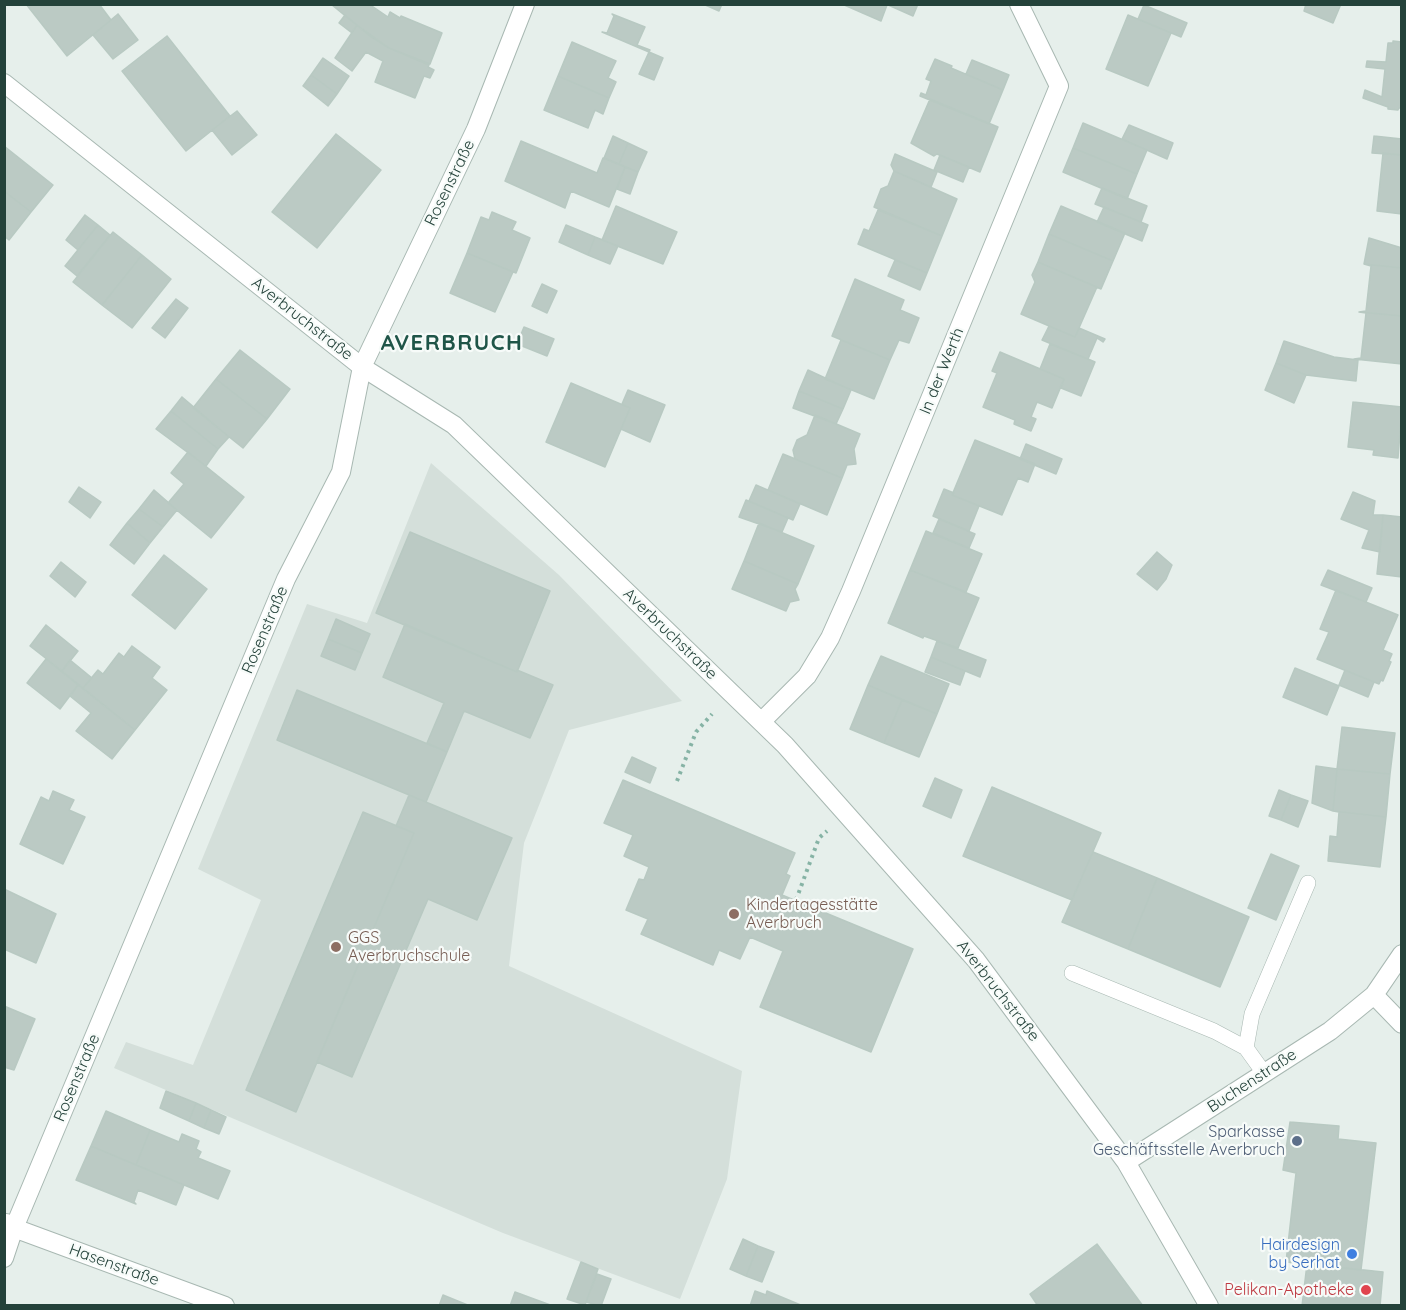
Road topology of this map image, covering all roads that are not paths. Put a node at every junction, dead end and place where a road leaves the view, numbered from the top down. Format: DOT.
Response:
graph roads {
  1 [pos="525,4"];
  2 [pos="1019,4"];
  3 [pos="4,83"];
  4 [pos="362,367"];
  5 [pos="761,722"];
  6 [pos="1308,883"];
  7 [pos="1401,954"];
  8 [pos="1072,973"];
  9 [pos="1374,995"];
  10 [pos="1401,1024"];
  11 [pos="1246,1048"];
  12 [pos="1264,1073"];
  13 [pos="1126,1162"];
  14 [pos="9,1225"];
  15 [pos="4,1258"];
  16 [pos="225,1305"];
  17 [pos="1209,1305"];
  1 -- 4 [label="street, Rosenstraße"];
  2 -- 5 [label="street, In der Werth"];
  3 -- 4 [label="street, Averbruchstraße"];
  4 -- 5 [label="street, Averbruchstraße"];
  4 -- 14 [label="street, Rosenstraße"];
  5 -- 13 [label="street, Averbruchstraße"];
  6 -- 11 [label="lane"];
  7 -- 9 [label="street, Buchenstraße"];
  8 -- 11 [label="lane"];
  9 -- 10 [label="street"];
  9 -- 12 [label="street, Buchenstraße"];
  11 -- 12 [label="lane"];
  12 -- 13 [label="street, Buchenstraße"];
  13 -- 17 [label="street, Averbruchstraße"];
  14 -- 15 [label="street, Rosenstraße"];
  14 -- 16 [label="street, Hasenstraße"];
}
